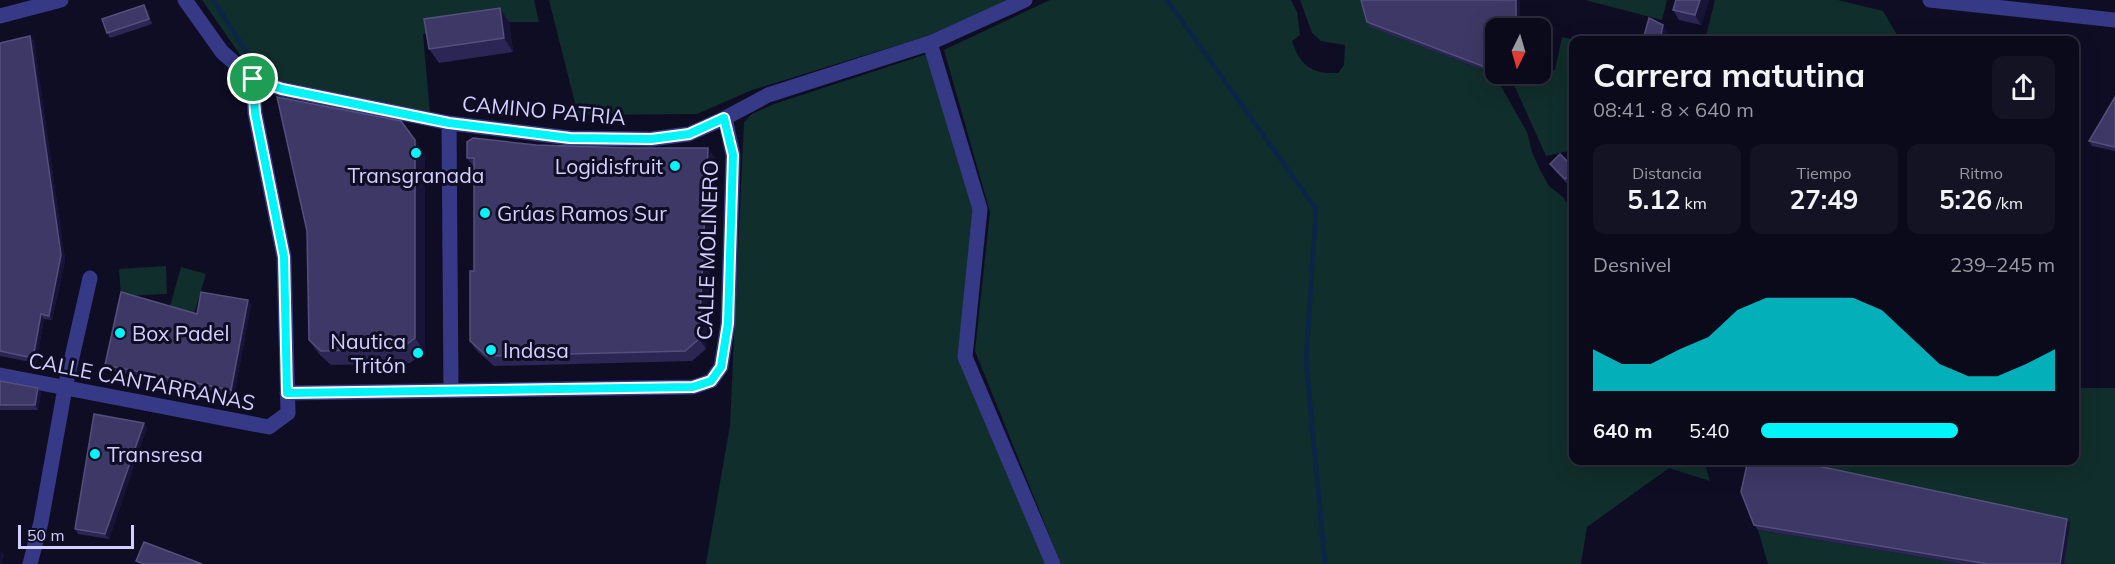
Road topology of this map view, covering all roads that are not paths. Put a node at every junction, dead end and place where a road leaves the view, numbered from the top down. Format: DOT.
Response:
graph roads {
  1 [pos="62,0"];
  2 [pos="185,0"];
  3 [pos="1025,0"];
  4 [pos="1930,0"];
  5 [pos="0,16"];
  6 [pos="2115,20"];
  7 [pos="930,43"];
  8 [pos="253,79"];
  9 [pos="724,118"];
  10 [pos="449,123"];
  11 [pos="90,278"];
  12 [pos="0,375"];
  13 [pos="65,388"];
  14 [pos="451,391"];
  15 [pos="287,393"];
  16 [pos="30,564"];
  17 [pos="1053,564"];
  1 -- 5 [label="street"];
  2 -- 8 [label="street"];
  3 -- 7 [label="street, CAMINO PATRIA"];
  4 -- 6 [label="street"];
  7 -- 9 [label="street, CAMINO PATRIA"];
  7 -- 17 [label="street"];
  8 -- 10 [label="street, CAMINO PATRIA"];
  8 -- 15 [label="street"];
  9 -- 10 [label="street, CAMINO PATRIA"];
  9 -- 14 [label="street, CALLE MOLINERO"];
  10 -- 14 [label="street"];
  11 -- 13 [label="street"];
  12 -- 13 [label="street, CALLE CANTARRANAS"];
  13 -- 15 [label="street, CALLE CANTARRANAS"];
  13 -- 16 [label="street"];
  14 -- 15 [label="street"];
}
